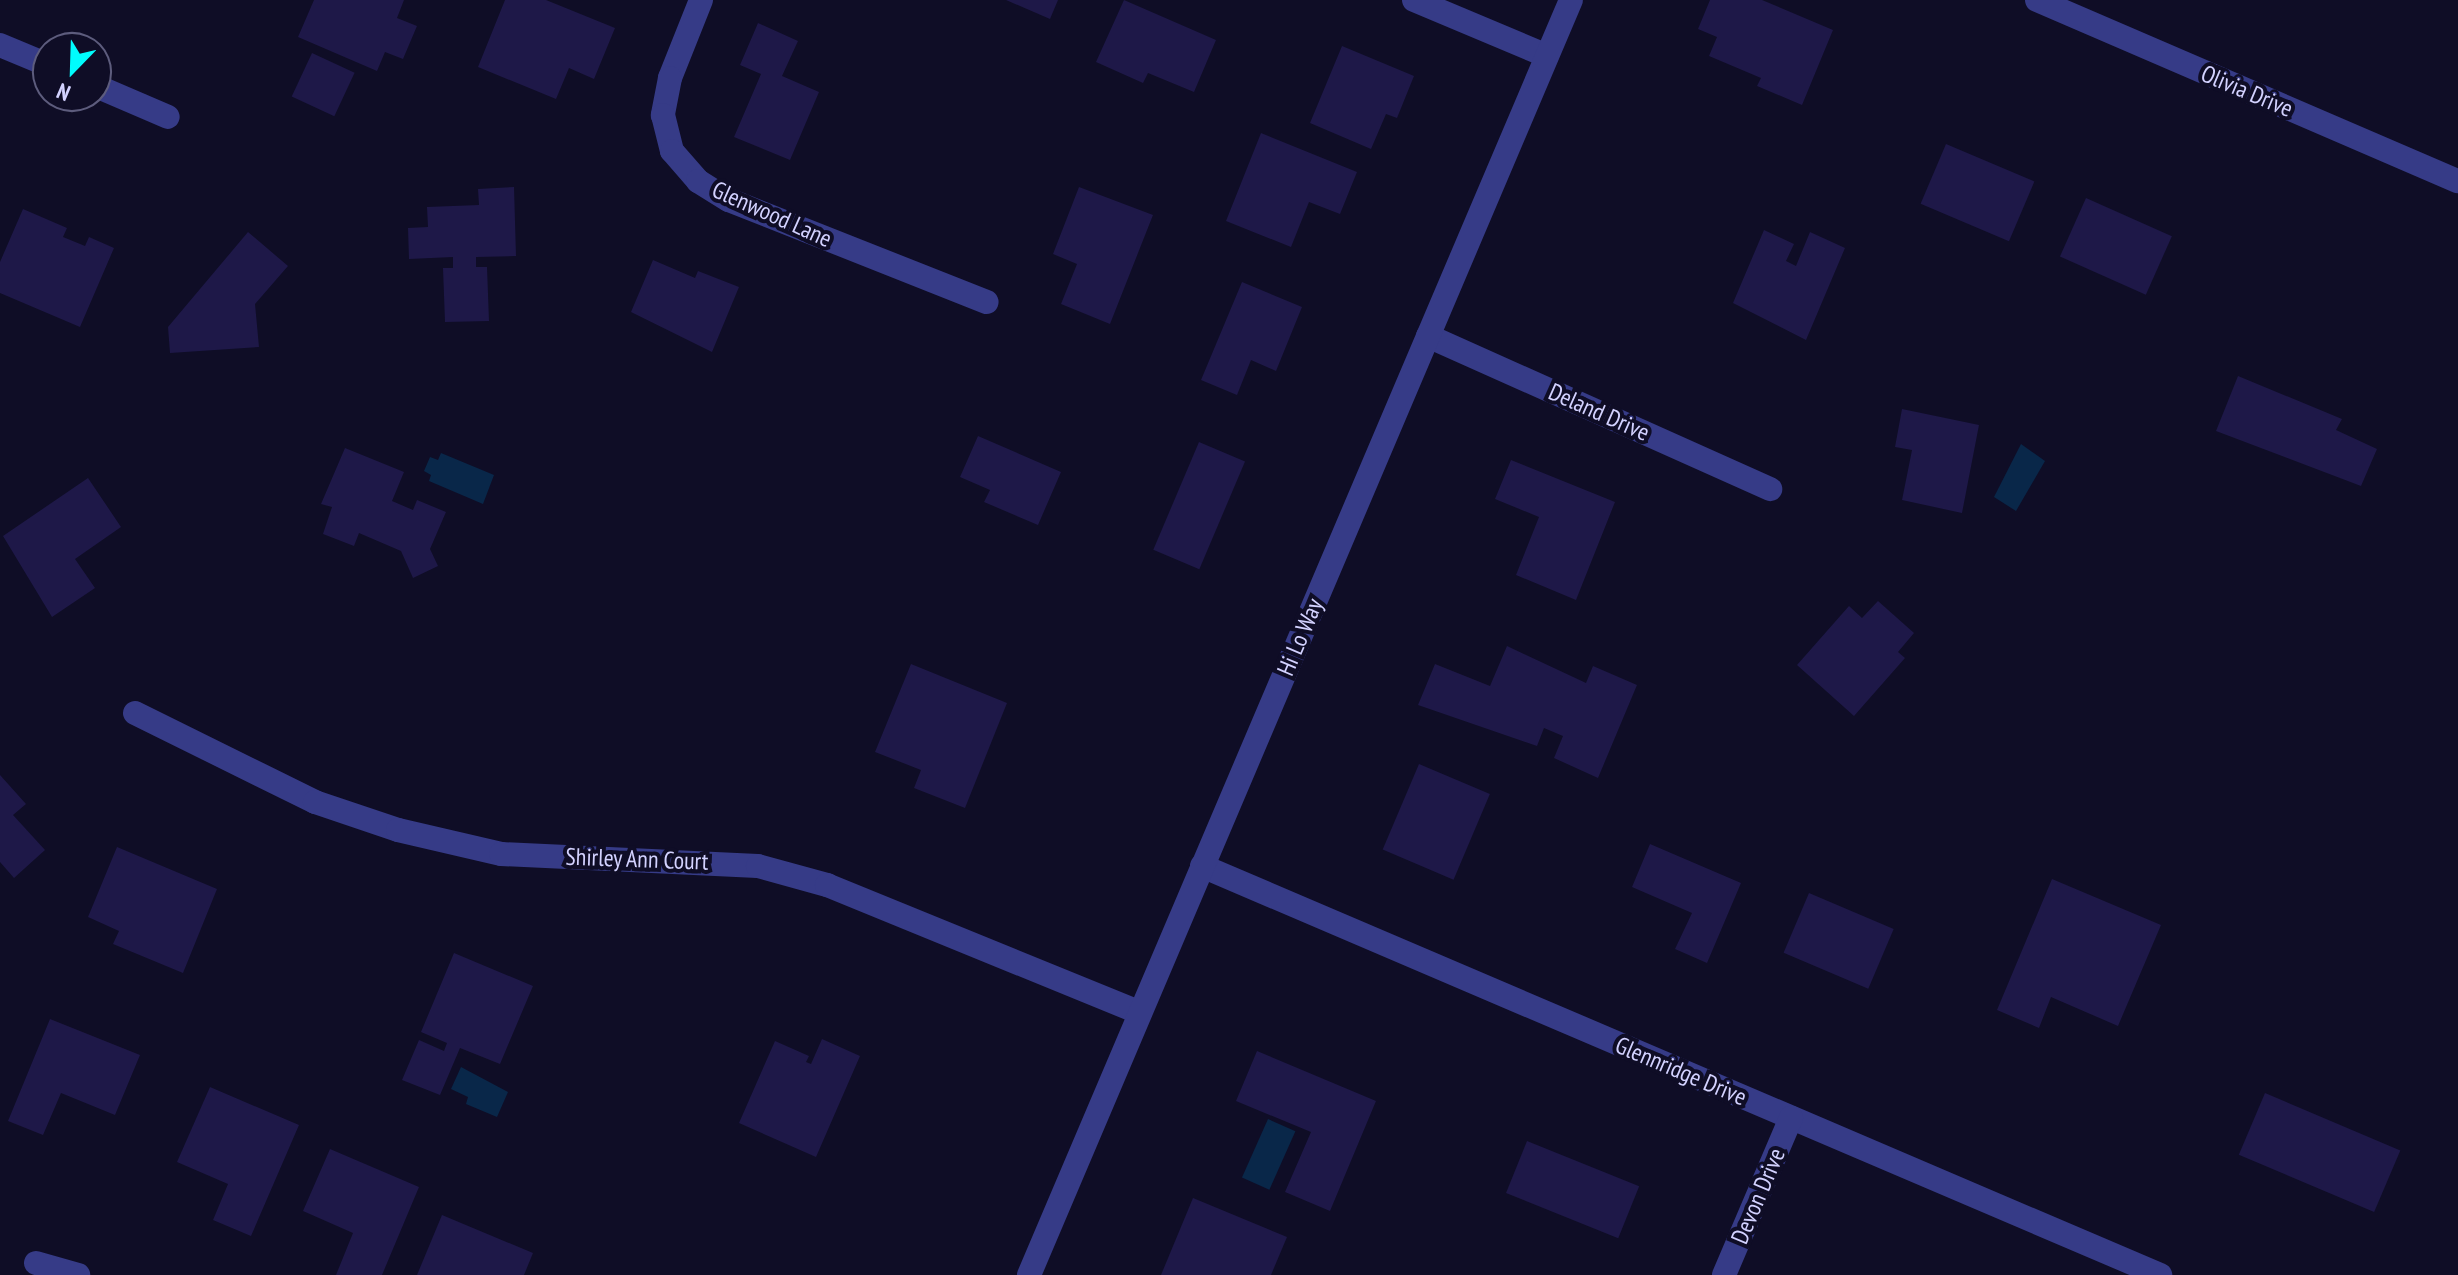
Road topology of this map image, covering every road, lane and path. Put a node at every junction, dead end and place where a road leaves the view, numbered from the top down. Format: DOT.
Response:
graph roads {
  1 [pos="701,0"];
  2 [pos="1414,0"];
  3 [pos="1571,0"];
  4 [pos="2037,0"];
  5 [pos="0,45"];
  6 [pos="1547,56"];
  7 [pos="32,58"];
  8 [pos="112,93"];
  9 [pos="168,117"];
  10 [pos="2458,181"];
  11 [pos="987,302"];
  12 [pos="1428,336"];
  13 [pos="1770,489"];
  14 [pos="135,713"];
  15 [pos="1202,866"];
  16 [pos="1140,1013"];
  17 [pos="1791,1118"];
  18 [pos="36,1263"];
  19 [pos="78,1275"];
  20 [pos="1029,1275"];
  21 [pos="1724,1275"];
  22 [pos="2160,1275"];
  1 -- 11 [label="street, Glenwood Lane"];
  2 -- 6 [label="street"];
  3 -- 6 [label="street, Hi Lo Way"];
  4 -- 10 [label="street, Olivia Drive"];
  5 -- 7 [label="street"];
  6 -- 12 [label="street, Hi Lo Way"];
  8 -- 9 [label="street"];
  12 -- 13 [label="street, Deland Drive"];
  12 -- 15 [label="street, Hi Lo Way"];
  14 -- 16 [label="street, Shirley Ann Court"];
  15 -- 16 [label="street, Hi Lo Way"];
  15 -- 17 [label="street, Glennridge Drive"];
  16 -- 20 [label="street, Hi Lo Way"];
  17 -- 21 [label="street, Devon Drive"];
  17 -- 22 [label="street, Glennridge Drive"];
  18 -- 19 [label="street"];
}
